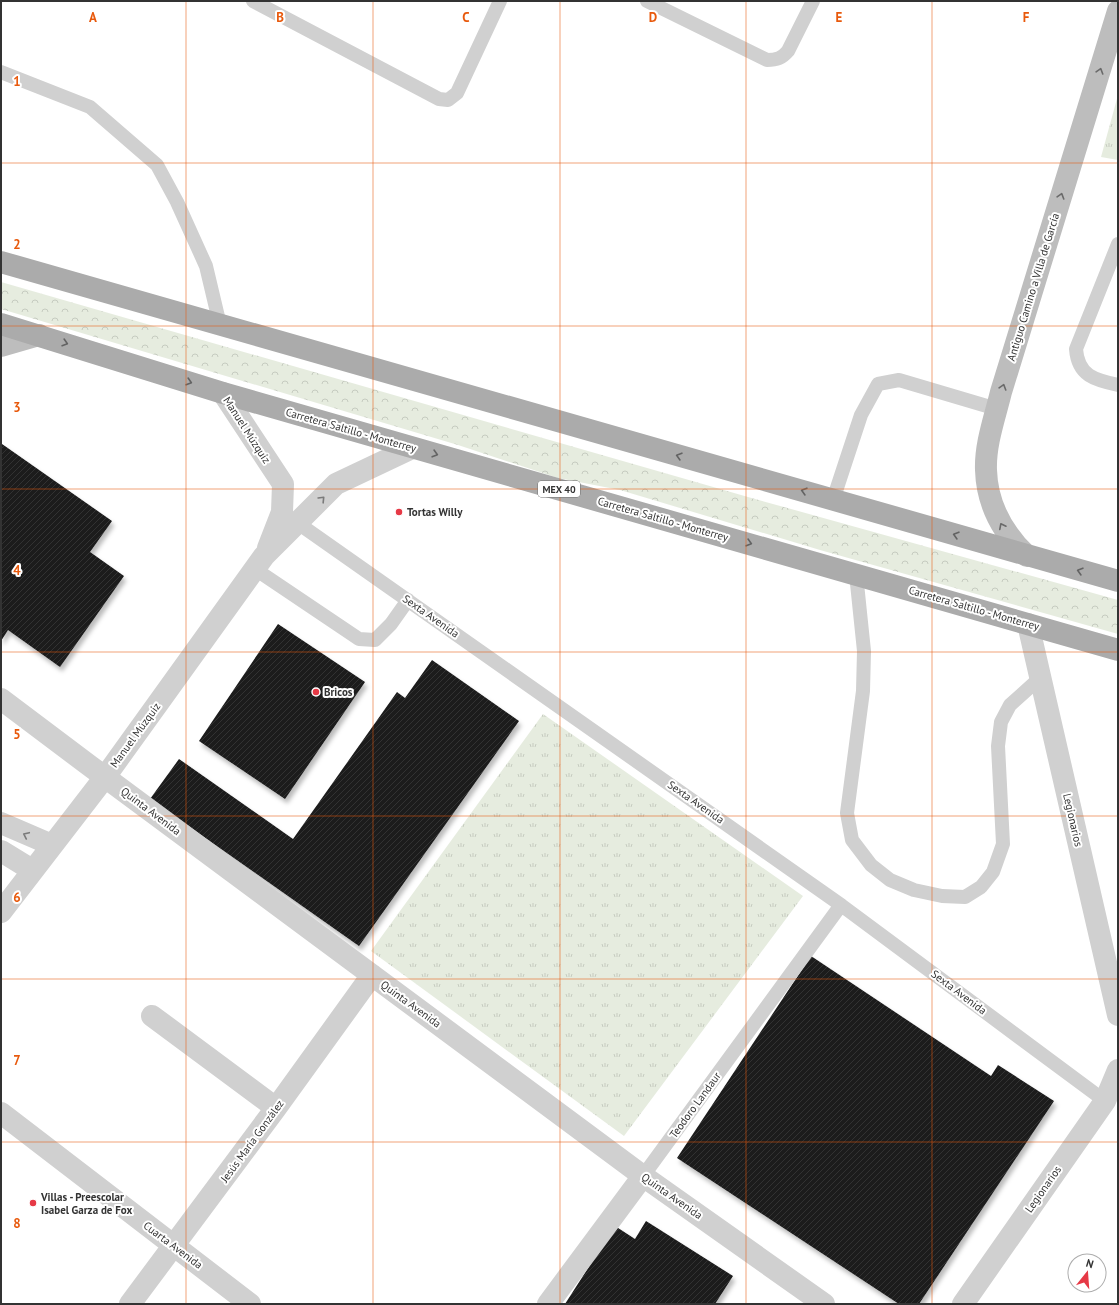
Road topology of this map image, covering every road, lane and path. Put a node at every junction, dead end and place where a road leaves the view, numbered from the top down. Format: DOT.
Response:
graph roads {
  1 [pos="253,1"];
  2 [pos="500,1"];
  3 [pos="647,1"];
  4 [pos="813,1"];
  5 [pos="1118,12"];
  6 [pos="1,72"];
  7 [pos="1118,244"];
  8 [pos="1,262"];
  9 [pos="1,324"];
  10 [pos="220,325"];
  11 [pos="39,335"];
  12 [pos="4,349"];
  13 [pos="1118,385"];
  14 [pos="223,393"];
  15 [pos="997,409"];
  16 [pos="412,448"];
  17 [pos="833,500"];
  18 [pos="290,517"];
  19 [pos="1027,556"];
  20 [pos="260,563"];
  21 [pos="856,574"];
  22 [pos="1118,581"];
  23 [pos="408,600"];
  24 [pos="1028,624"];
  25 [pos="1118,650"];
  26 [pos="1040,678"];
  27 [pos="1,699"];
  28 [pos="105,777"];
  29 [pos="1,823"];
  30 [pos="52,846"];
  31 [pos="1,851"];
  32 [pos="32,870"];
  33 [pos="841,905"];
  34 [pos="1,912"];
  35 [pos="372,975"];
  36 [pos="1118,1015"];
  37 [pos="152,1016"];
  38 [pos="1118,1070"];
  39 [pos="1104,1101"];
  40 [pos="276,1108"];
  41 [pos="1,1113"];
  42 [pos="644,1176"];
  43 [pos="174,1246"];
  44 [pos="130,1304"];
  45 [pos="250,1304"];
  46 [pos="548,1304"];
  47 [pos="824,1304"];
  48 [pos="963,1304"];
  1 -- 2 [label="lane"];
  3 -- 4 [label="lane"];
  15 -- 5 [label="main road, Antiguo Camino a Villa de García, one-way"];
  6 -- 10 [label="lane"];
  7 -- 13 [label="lane"];
  8 -- 10 [label="main road"];
  9 -- 11 [label="main road, Carretera Saltillo - Monterrey / MEX 40"];
  17 -- 10 [label="main road, one-way"];
  11 -- 12 [label="main road"];
  11 -- 14 [label="main road, Carretera Saltillo - Monterrey / MEX 40, one-way"];
  14 -- 16 [label="main road, Carretera Saltillo - Monterrey / MEX 40"];
  14 -- 18 [label="street, Manuel Múzquiz"];
  15 -- 17 [label="lane"];
  19 -- 15 [label="main road, Antiguo Camino a Villa de García, one-way"];
  18 -- 16 [label="street, Manuel Múzquiz, one-way"];
  16 -- 21 [label="main road, Carretera Saltillo - Monterrey / MEX 40, one-way"];
  19 -- 17 [label="main road, one-way"];
  18 -- 20 [label="street, Manuel Múzquiz"];
  18 -- 23 [label="lane, Sexta Avenida"];
  22 -- 19 [label="main road, one-way"];
  20 -- 23 [label="lane"];
  20 -- 28 [label="street, Manuel Múzquiz"];
  21 -- 24 [label="main road, Carretera Saltillo - Monterrey / MEX 40"];
  21 -- 26 [label="lane"];
  23 -- 33 [label="lane, Sexta Avenida"];
  24 -- 25 [label="main road, Carretera Saltillo - Monterrey / MEX 40"];
  24 -- 26 [label="street, Legionarios"];
  26 -- 36 [label="street, Legionarios"];
  27 -- 28 [label="street, Quinta Avenida"];
  28 -- 30 [label="street, Manuel Múzquiz"];
  28 -- 35 [label="street, Quinta Avenida"];
  30 -- 29 [label="street, one-way"];
  30 -- 32 [label="street, Manuel Múzquiz"];
  31 -- 32 [label="street"];
  32 -- 34 [label="street, Manuel Múzquiz"];
  33 -- 39 [label="lane, Sexta Avenida"];
  33 -- 42 [label="lane, Teodoro Landaur"];
  35 -- 40 [label="street, Jesús María González"];
  35 -- 42 [label="street, Quinta Avenida"];
  37 -- 40 [label="street"];
  38 -- 39 [label="street, Legionarios"];
  39 -- 48 [label="street, Legionarios"];
  40 -- 43 [label="street, Jesús María González"];
  41 -- 43 [label="street, Cuarta Avenida"];
  42 -- 46 [label="street, Teodoro Landaur"];
  42 -- 47 [label="street, Quinta Avenida"];
  43 -- 44 [label="street, Jesús María González"];
  43 -- 45 [label="street, Cuarta Avenida"];
}
